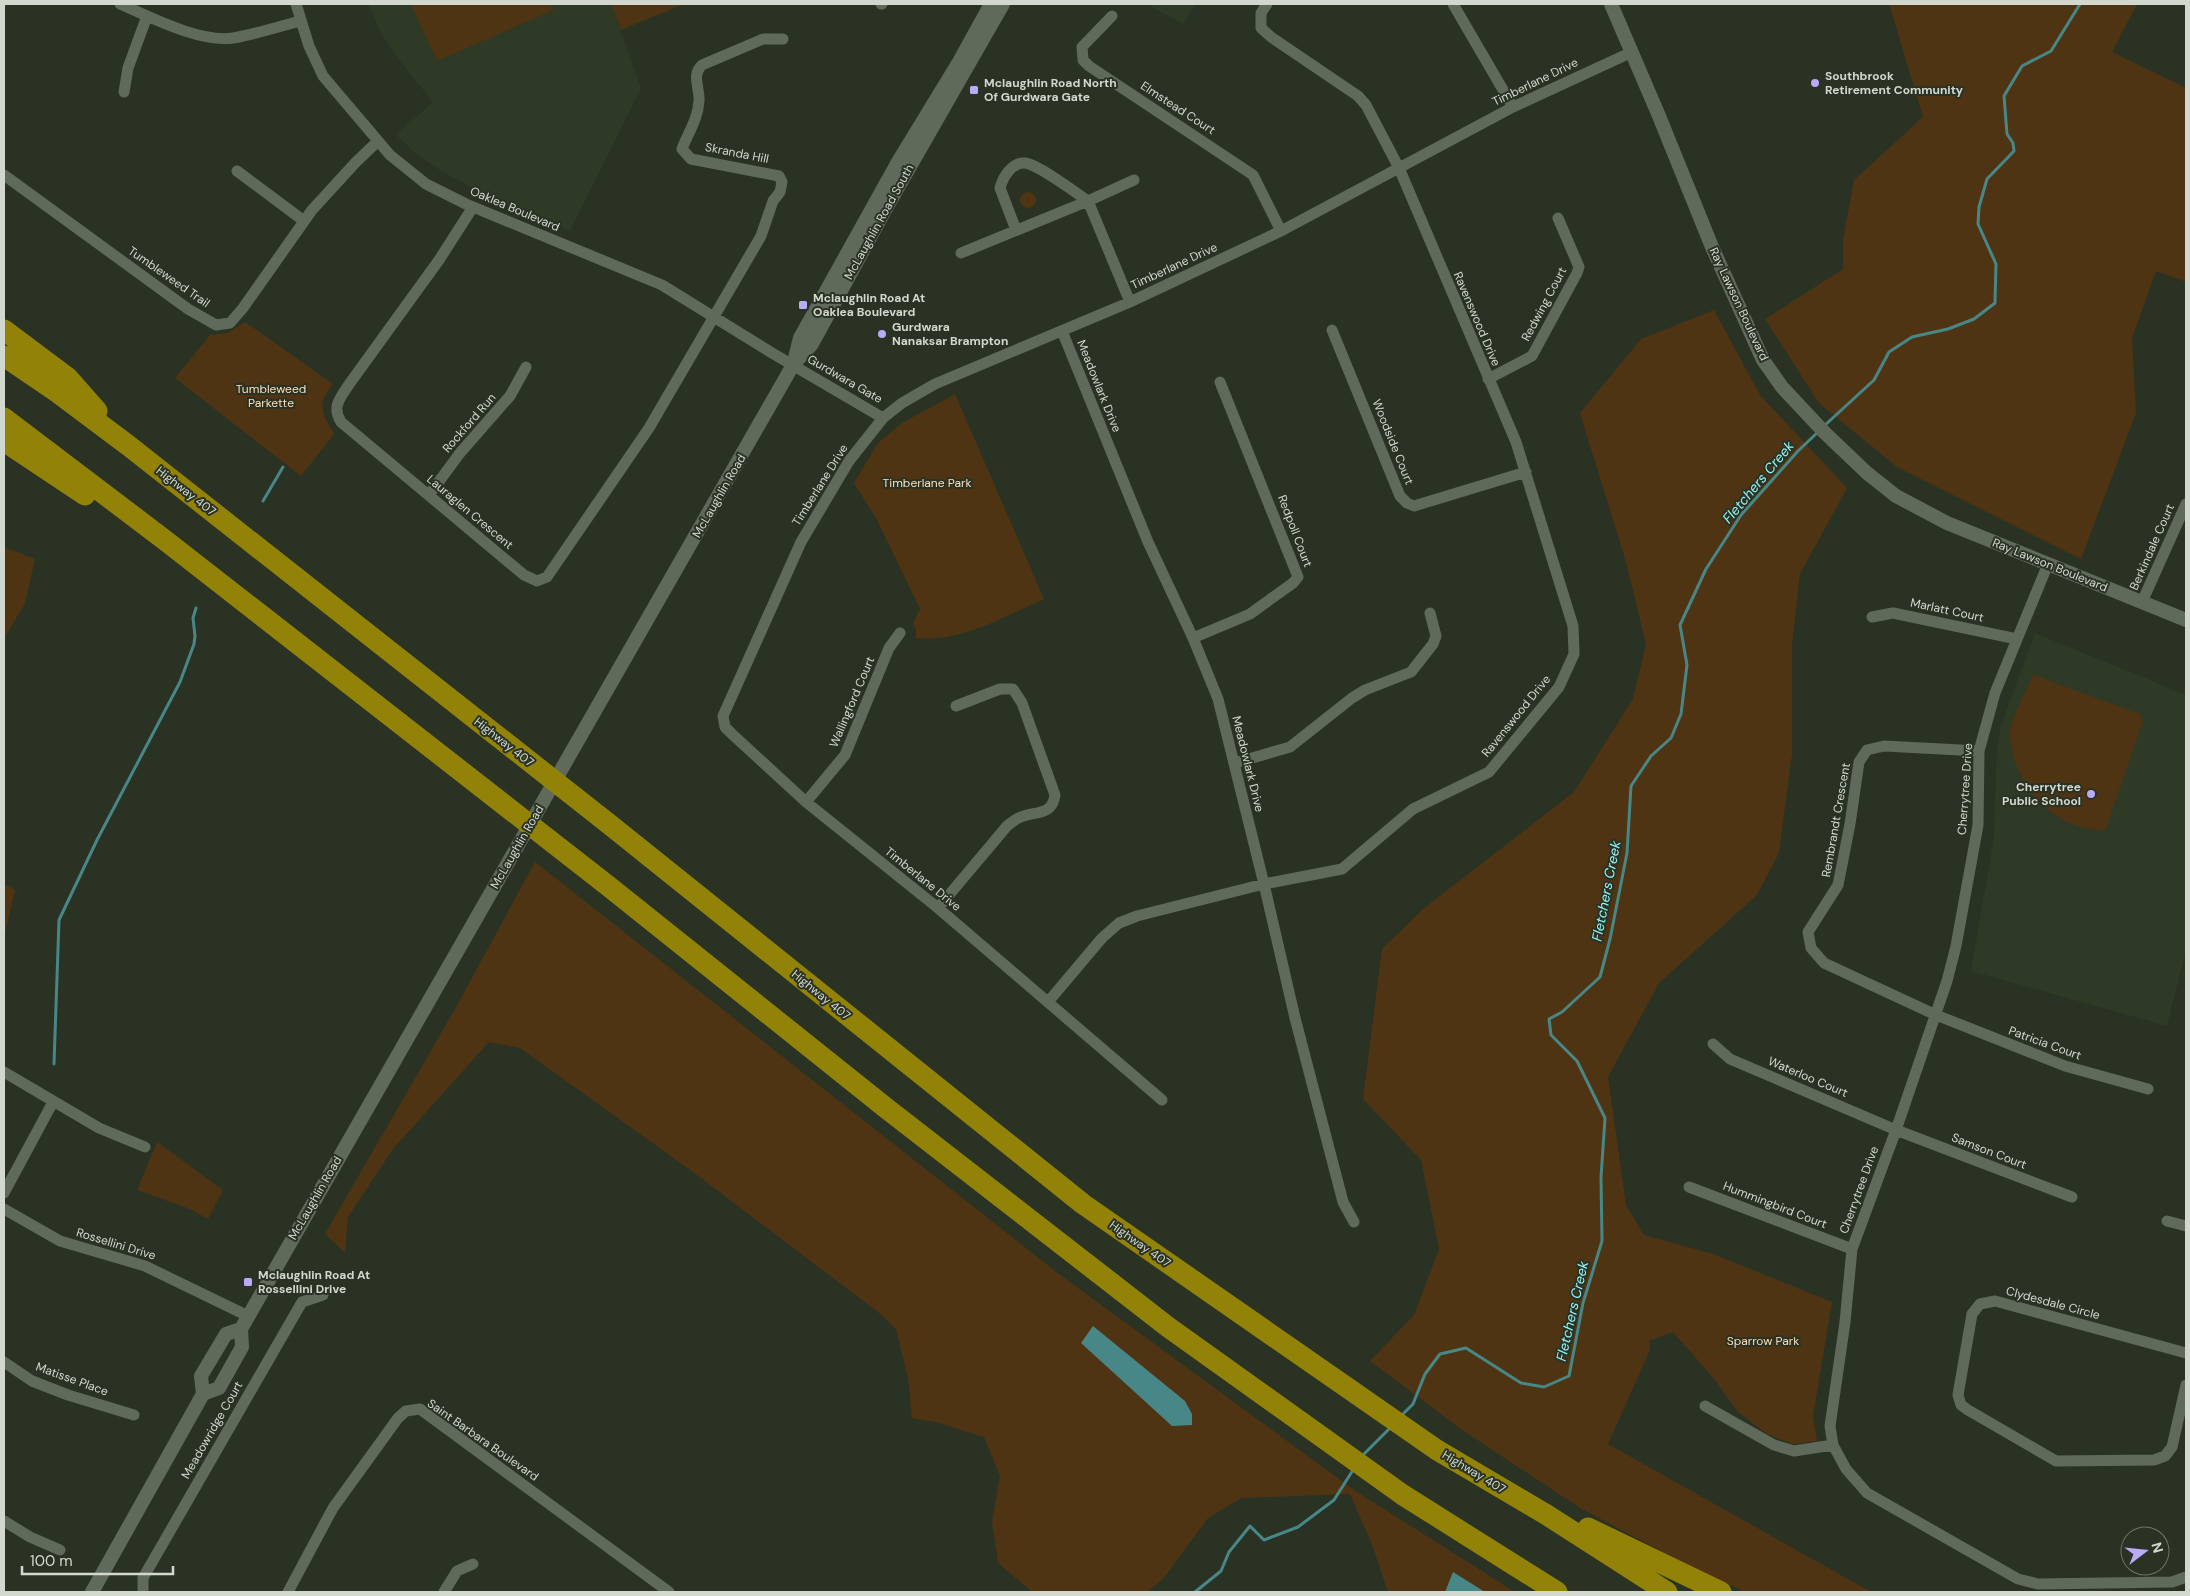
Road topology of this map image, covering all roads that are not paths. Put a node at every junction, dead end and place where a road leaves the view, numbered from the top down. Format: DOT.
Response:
graph roads {
  1 [pos="120,4"];
  2 [pos="296,4"];
  3 [pos="991,4"];
  4 [pos="1003,4"];
  5 [pos="1267,4"];
  6 [pos="1453,4"];
  7 [pos="1610,4"];
  8 [pos="146,16"];
  9 [pos="1112,16"];
  10 [pos="300,21"];
  11 [pos="783,39"];
  12 [pos="1632,52"];
  13 [pos="124,92"];
  14 [pos="1513,107"];
  15 [pos="377,142"];
  16 [pos="1399,168"];
  17 [pos="237,171"];
  18 [pos="4,175"];
  19 [pos="1134,180"];
  20 [pos="1088,201"];
  21 [pos="473,207"];
  22 [pos="1558,218"];
  23 [pos="304,221"];
  24 [pos="1016,230"];
  25 [pos="1281,230"];
  26 [pos="961,253"];
  27 [pos="1130,302"];
  28 [pos="714,316"];
  29 [pos="4,330"];
  30 [pos="1332,330"];
  31 [pos="1062,331"];
  32 [pos="4,356"];
  33 [pos="793,365"];
  34 [pos="526,367"];
  35 [pos="1488,379"];
  36 [pos="1220,382"];
  37 [pos="4,418"];
  38 [pos="883,418"];
  39 [pos="4,441"];
  40 [pos="129,446"];
  41 [pos="1526,472"];
  42 [pos="429,496"];
  43 [pos="2186,504"];
  44 [pos="166,541"];
  45 [pos="2048,564"];
  46 [pos="2142,602"];
  47 [pos="1430,613"];
  48 [pos="1872,617"];
  49 [pos="2186,620"];
  50 [pos="900,633"];
  51 [pos="1193,638"];
  52 [pos="2017,639"];
  53 [pos="956,706"];
  54 [pos="1979,750"];
  55 [pos="1234,763"];
  56 [pos="806,802"];
  57 [pos="1264,884"];
  58 [pos="938,908"];
  59 [pos="1048,1002"];
  60 [pos="1936,1015"];
  61 [pos="1713,1044"];
  62 [pos="4,1072"];
  63 [pos="2148,1089"];
  64 [pos="1162,1100"];
  65 [pos="53,1102"];
  66 [pos="1896,1130"];
  67 [pos="144,1147"];
  68 [pos="1689,1187"];
  69 [pos="4,1193"];
  70 [pos="2072,1197"];
  71 [pos="4,1209"];
  72 [pos="2167,1221"];
  73 [pos="1354,1222"];
  74 [pos="2186,1226"];
  75 [pos="1852,1249"];
  76 [pos="323,1295"];
  77 [pos="248,1316"];
  78 [pos="241,1329"];
  79 [pos="2186,1353"];
  80 [pos="4,1362"];
  81 [pos="2186,1385"];
  82 [pos="203,1394"];
  83 [pos="1705,1406"];
  84 [pos="134,1415"];
  85 [pos="1833,1445"];
  86 [pos="1547,1515"];
  87 [pos="4,1521"];
  88 [pos="60,1550"];
  89 [pos="473,1564"];
  90 [pos="2186,1577"];
  91 [pos="92,1592"];
  92 [pos="143,1592"];
  93 [pos="288,1592"];
  94 [pos="444,1592"];
  95 [pos="669,1592"];
  96 [pos="1557,1592"];
  97 [pos="1667,1592"];
  98 [pos="1721,1592"];
  1 -- 8 [label="street"];
  2 -- 10 [label="street, Oaklea Boulevard"];
  3 -- 33 [label="street, McLaughlin Road South"];
  4 -- 33 [label="street, McLaughlin Road South"];
  5 -- 16 [label="street, Ravenswood Drive"];
  6 -- 14 [label="street"];
  7 -- 12 [label="street, Ray Lawson Boulevard"];
  8 -- 10 [label="street"];
  8 -- 13 [label="street"];
  9 -- 25 [label="street, Elmstead Court"];
  10 -- 15 [label="street, Oaklea Boulevard"];
  11 -- 28 [label="street, Skranda Hill"];
  12 -- 14 [label="street, Timberlane Drive"];
  12 -- 45 [label="street, Ray Lawson Boulevard"];
  14 -- 16 [label="street, Timberlane Drive"];
  15 -- 21 [label="street, Oaklea Boulevard"];
  15 -- 23 [label="street, Tumbleweed Trail"];
  16 -- 25 [label="street, Timberlane Drive"];
  16 -- 35 [label="street, Ravenswood Drive"];
  17 -- 23 [label="street"];
  18 -- 23 [label="street, Tumbleweed Trail"];
  19 -- 20 [label="street"];
  20 -- 24 [label="street"];
  20 -- 24 [label="street"];
  20 -- 27 [label="street"];
  21 -- 28 [label="street, Oaklea Boulevard"];
  21 -- 42 [label="street, Lauraglen Crescent"];
  22 -- 35 [label="street, Redwing Court"];
  24 -- 26 [label="street"];
  25 -- 27 [label="street, Timberlane Drive"];
  27 -- 31 [label="street, Timberlane Drive"];
  28 -- 33 [label="street, Oaklea Boulevard"];
  28 -- 42 [label="street, Lauraglen Crescent"];
  29 -- 40 [label="highway"];
  30 -- 41 [label="street, Woodside Court"];
  31 -- 38 [label="street, Timberlane Drive"];
  31 -- 51 [label="street, Meadowlark Drive"];
  32 -- 40 [label="highway, Highway 407"];
  33 -- 38 [label="street, Gurdwara Gate"];
  33 -- 77 [label="street, McLaughlin Road"];
  34 -- 42 [label="street, Rockford Run"];
  35 -- 41 [label="street, Ravenswood Drive"];
  36 -- 51 [label="street, Redpoll Court"];
  37 -- 44 [label="highway"];
  38 -- 56 [label="street, Timberlane Drive"];
  39 -- 44 [label="highway"];
  40 -- 86 [label="highway, Highway 407"];
  41 -- 57 [label="street, Ravenswood Drive"];
  43 -- 46 [label="street, Berkindale Court"];
  44 -- 96 [label="highway"];
  45 -- 46 [label="street, Ray Lawson Boulevard"];
  45 -- 52 [label="street, Cherrytree Drive"];
  46 -- 49 [label="street, Ray Lawson Boulevard"];
  47 -- 55 [label="street"];
  48 -- 52 [label="street, Marlatt Court"];
  50 -- 56 [label="street, Wallingford Court"];
  51 -- 55 [label="street, Meadowlark Drive"];
  52 -- 54 [label="street, Cherrytree Drive"];
  53 -- 58 [label="street"];
  54 -- 60 [label="street, Cherrytree Drive"];
  54 -- 60 [label="street, Rembrandt Crescent"];
  55 -- 57 [label="street, Meadowlark Drive"];
  56 -- 58 [label="street, Timberlane Drive"];
  57 -- 59 [label="street, Ravenswood Drive"];
  57 -- 73 [label="street, Meadowlark Drive"];
  58 -- 59 [label="street, Timberlane Drive"];
  59 -- 64 [label="street, Timberlane Drive"];
  60 -- 63 [label="street, Patricia Court"];
  60 -- 66 [label="street, Cherrytree Drive"];
  61 -- 66 [label="street, Waterloo Court"];
  62 -- 65 [label="street"];
  65 -- 67 [label="street"];
  65 -- 69 [label="street"];
  66 -- 70 [label="street, Samson Court"];
  66 -- 75 [label="street, Cherrytree Drive"];
  68 -- 75 [label="street, Hummingbird Court"];
  71 -- 77 [label="street, Rossellini Drive"];
  72 -- 74 [label="street"];
  75 -- 85 [label="street, Cherrytree Drive"];
  76 -- 92 [label="street, Meadowridge Court"];
  77 -- 78 [label="street, McLaughlin Road"];
  78 -- 82 [label="street, McLaughlin Road"];
  78 -- 82 [label="street, McLaughlin Road"];
  79 -- 81 [label="street, Clydesdale Circle"];
  80 -- 84 [label="street, Matisse Place"];
  82 -- 91 [label="street, McLaughlin Road"];
  83 -- 85 [label="street"];
  85 -- 90 [label="street, Cherrytree Drive"];
  86 -- 97 [label="highway, Highway 407"];
  86 -- 98 [label="highway"];
  87 -- 88 [label="street"];
  89 -- 94 [label="street"];
  93 -- 95 [label="street, Saint Barbara Boulevard"];
}
